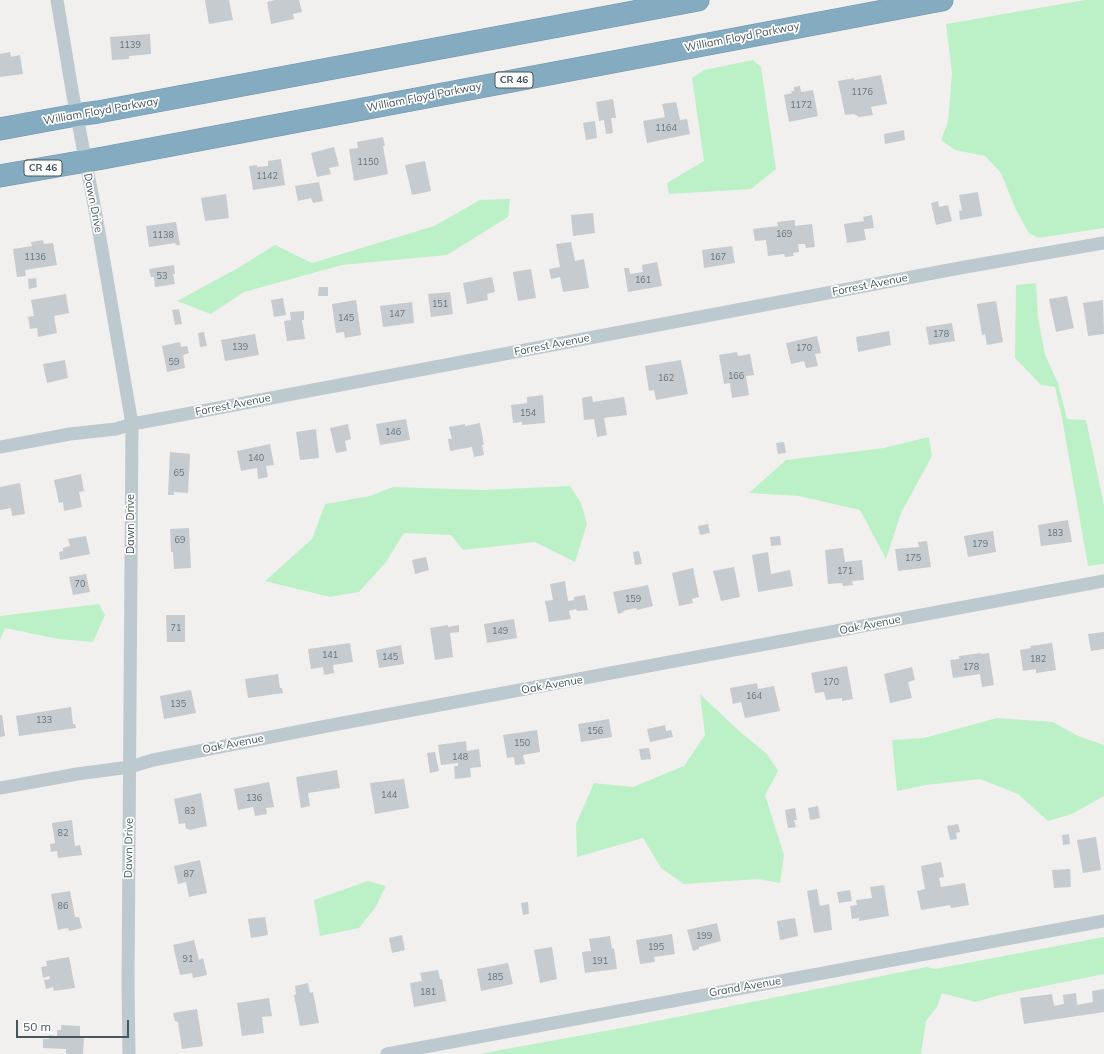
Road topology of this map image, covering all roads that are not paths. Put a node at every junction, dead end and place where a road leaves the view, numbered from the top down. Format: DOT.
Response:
graph roads {
  1 [pos="57,0"];
  2 [pos="698,0"];
  3 [pos="942,0"];
  4 [pos="76,115"];
  5 [pos="0,129"];
  6 [pos="85,160"];
  7 [pos="0,176"];
  8 [pos="1104,243"];
  9 [pos="132,424"];
  10 [pos="0,447"];
  11 [pos="1104,581"];
  12 [pos="130,767"];
  13 [pos="0,788"];
  14 [pos="1104,921"];
  15 [pos="129,1054"];
  16 [pos="387,1054"];
  1 -- 4 [label="street, Dawn Drive"];
  2 -- 4 [label="highway, William Floyd Parkway"];
  3 -- 6 [label="highway, William Floyd Parkway / CR 46"];
  4 -- 5 [label="highway, William Floyd Parkway"];
  4 -- 6 [label="street, Dawn Drive"];
  6 -- 7 [label="highway, William Floyd Parkway / CR 46"];
  6 -- 9 [label="street, Dawn Drive"];
  8 -- 9 [label="street, Forrest Avenue"];
  9 -- 10 [label="street, Forrest Avenue"];
  9 -- 12 [label="street, Dawn Drive"];
  11 -- 12 [label="street, Oak Avenue"];
  12 -- 13 [label="street, Oak Avenue"];
  12 -- 15 [label="street, Dawn Drive"];
  14 -- 16 [label="street, Grand Avenue"];
}
